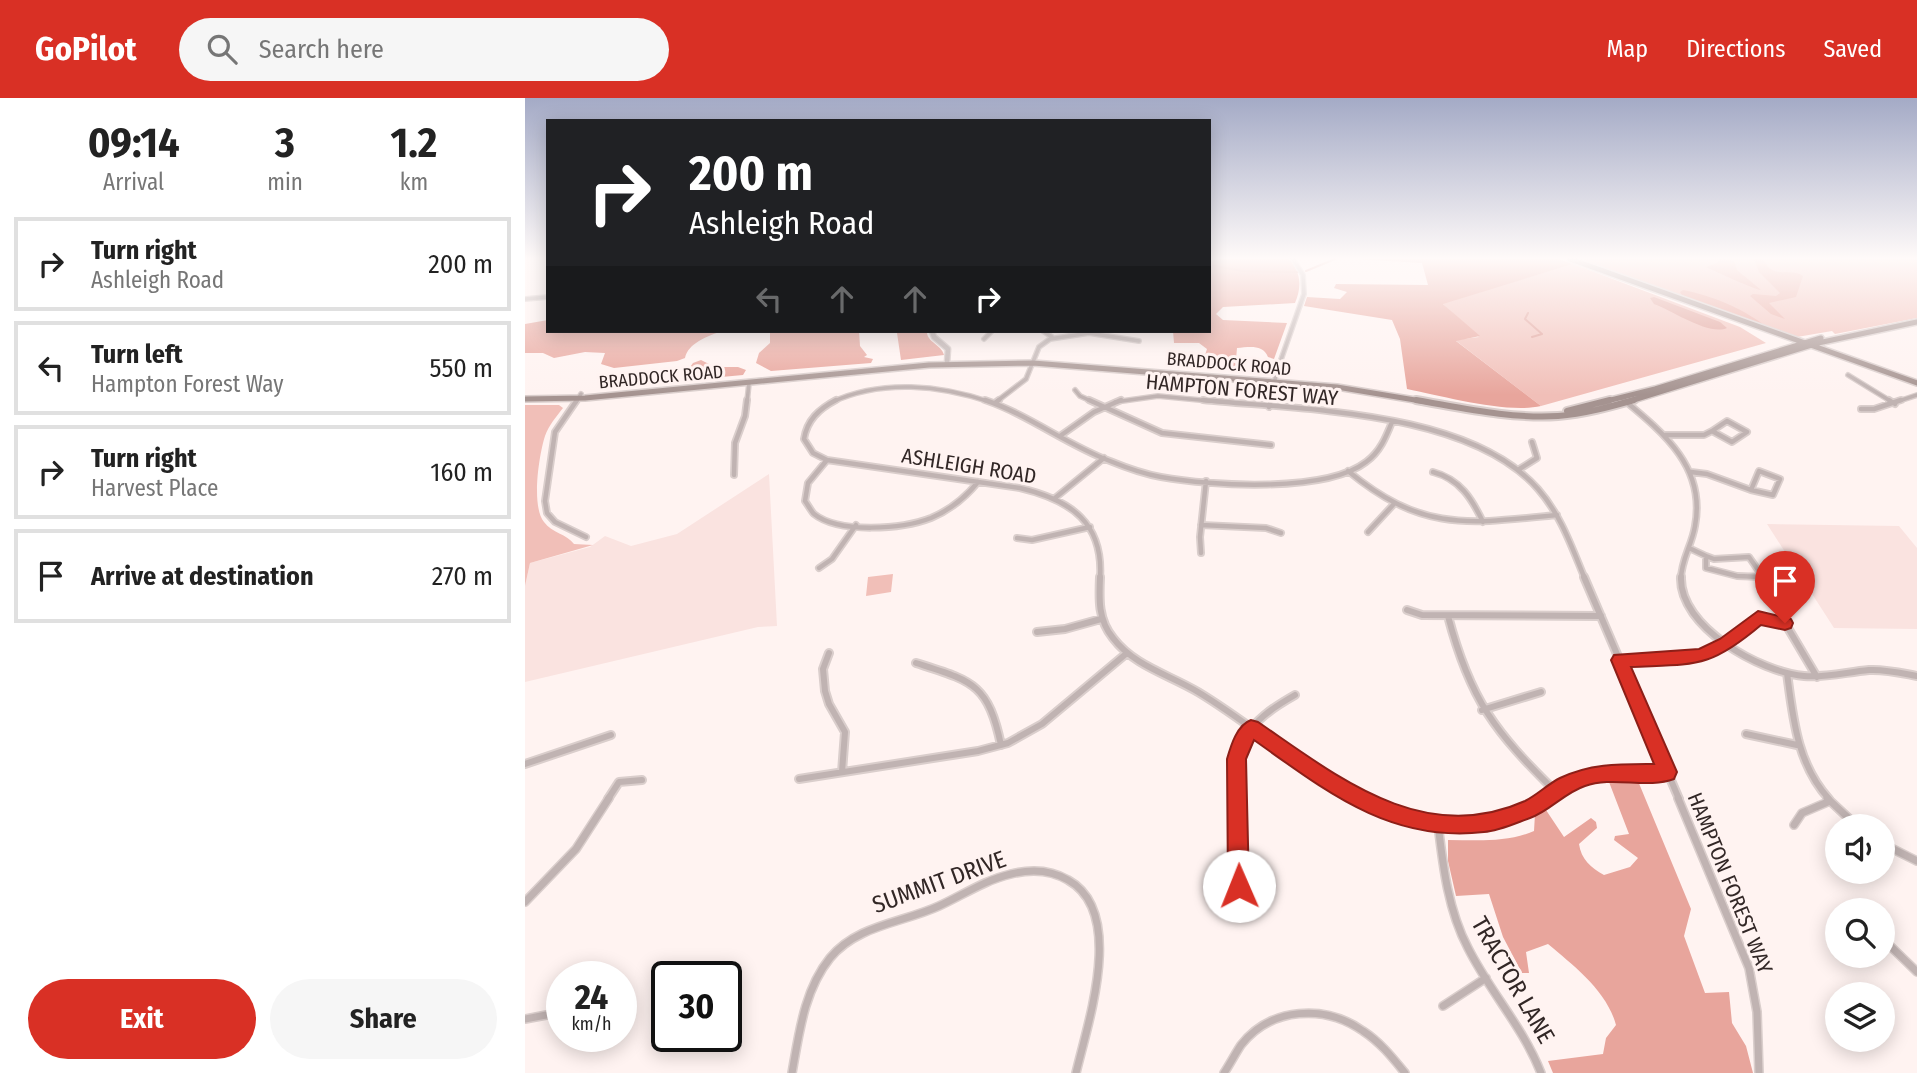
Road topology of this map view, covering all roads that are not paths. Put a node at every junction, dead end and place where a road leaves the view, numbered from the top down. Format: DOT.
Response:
graph roads {
  1 [pos="1300,304"];
  2 [pos="1696,304"];
  3 [pos="1917,320"];
  4 [pos="933,333"];
  5 [pos="990,333"];
  6 [pos="1046,333"];
  7 [pos="1052,337"];
  8 [pos="983,339"];
  9 [pos="1139,341"];
  10 [pos="1825,341"];
  11 [pos="1805,344"];
  12 [pos="1839,355"];
  13 [pos="947,361"];
  14 [pos="1034,361"];
  15 [pos="1848,375"];
  16 [pos="1275,380"];
  17 [pos="750,383"];
  18 [pos="1917,384"];
  19 [pos="1075,390"];
  20 [pos="1917,396"];
  21 [pos="525,397"];
  22 [pos="580,397"];
  23 [pos="1624,400"];
  24 [pos="995,403"];
  25 [pos="1895,404"];
  26 [pos="1101,406"];
  27 [pos="1269,407"];
  28 [pos="1861,409"];
  29 [pos="1392,422"];
  30 [pos="1712,431"];
  31 [pos="1665,435"];
  32 [pos="1060,436"];
  33 [pos="1532,442"];
  34 [pos="1271,445"];
  35 [pos="1104,458"];
  36 [pos="827,460"];
  37 [pos="1518,470"];
  38 [pos="1348,471"];
  39 [pos="1433,472"];
  40 [pos="1691,472"];
  41 [pos="734,475"];
  42 [pos="1206,481"];
  43 [pos="978,482"];
  44 [pos="1751,490"];
  45 [pos="1055,498"];
  46 [pos="1393,505"];
  47 [pos="1557,515"];
  48 [pos="1483,522"];
  49 [pos="856,525"];
  50 [pos="1201,525"];
  51 [pos="1090,527"];
  52 [pos="1368,532"];
  53 [pos="1281,533"];
  54 [pos="586,537"];
  55 [pos="1017,538"];
  56 [pos="1689,548"];
  57 [pos="1202,553"];
  58 [pos="1706,556"];
  59 [pos="819,568"];
  60 [pos="1407,610"];
  61 [pos="1448,615"];
  62 [pos="1601,617"];
  63 [pos="1101,619"];
  64 [pos="1037,632"];
  65 [pos="1726,644"];
  66 [pos="829,653"];
  67 [pos="1127,653"];
  68 [pos="1620,660"];
  69 [pos="916,663"];
  70 [pos="1787,673"];
  71 [pos="1817,677"];
  72 [pos="1917,677"];
  73 [pos="1541,692"];
  74 [pos="1295,695"];
  75 [pos="1482,710"];
  76 [pos="1251,728"];
  77 [pos="1746,734"];
  78 [pos="611,735"];
  79 [pos="1001,745"];
  80 [pos="1797,745"];
  81 [pos="525,764"];
  82 [pos="842,772"];
  83 [pos="1667,772"];
  84 [pos="799,779"];
  85 [pos="642,780"];
  86 [pos="1556,792"];
  87 [pos="1830,801"];
  88 [pos="1844,814"];
  89 [pos="1438,824"];
  90 [pos="1794,825"];
  91 [pos="1895,850"];
  92 [pos="1917,861"];
  93 [pos="525,902"];
  94 [pos="1240,905"];
  95 [pos="1895,951"];
  96 [pos="1917,972"];
  97 [pos="1486,978"];
  98 [pos="1443,1006"];
  99 [pos="546,1015"];
  100 [pos="525,1019"];
  101 [pos="792,1073"];
  102 [pos="1076,1073"];
  103 [pos="1224,1073"];
  104 [pos="1405,1073"];
  105 [pos="1541,1073"];
  106 [pos="1759,1073"];
  1 -- 16 [label="street"];
  2 -- 11 [label="main road"];
  3 -- 10 [label="main road, BRADDOCK ROAD"];
  3 -- 11 [label="main road, BRADDOCK ROAD"];
  4 -- 13 [label="street"];
  5 -- 8 [label="street"];
  6 -- 7 [label="street"];
  7 -- 9 [label="street"];
  7 -- 14 [label="street"];
  10 -- 11 [label="main road, BRADDOCK ROAD"];
  10 -- 12 [label="main road"];
  11 -- 12 [label="main road"];
  11 -- 18 [label="main road"];
  11 -- 23 [label="main road, BRADDOCK ROAD"];
  12 -- 18 [label="main road"];
  13 -- 14 [label="main road, BRADDOCK ROAD"];
  13 -- 17 [label="main road, BRADDOCK ROAD"];
  13 -- 22 [label="main road, BRADDOCK ROAD"];
  14 -- 16 [label="main road, BRADDOCK ROAD"];
  14 -- 24 [label="street"];
  15 -- 25 [label="street"];
  16 -- 23 [label="main road, BRADDOCK ROAD"];
  16 -- 27 [label="street"];
  17 -- 22 [label="main road, BRADDOCK ROAD"];
  17 -- 41 [label="street"];
  19 -- 26 [label="street"];
  20 -- 25 [label="street"];
  21 -- 22 [label="main road, BRADDOCK ROAD"];
  22 -- 54 [label="street"];
  23 -- 31 [label="street"];
  24 -- 32 [label="street"];
  24 -- 36 [label="street"];
  25 -- 28 [label="street"];
  26 -- 27 [label="street, HAMPTON FOREST WAY"];
  26 -- 32 [label="street, HAMPTON FOREST WAY"];
  26 -- 34 [label="street"];
  27 -- 29 [label="street, HAMPTON FOREST WAY"];
  29 -- 37 [label="street, HAMPTON FOREST WAY"];
  29 -- 38 [label="street"];
  30 -- 30 [label="street"];
  30 -- 31 [label="street"];
  31 -- 40 [label="street"];
  32 -- 35 [label="street"];
  33 -- 37 [label="street"];
  35 -- 42 [label="street"];
  35 -- 45 [label="street"];
  36 -- 43 [label="street, ASHLEIGH ROAD"];
  36 -- 49 [label="street"];
  37 -- 47 [label="street, HAMPTON FOREST WAY"];
  38 -- 42 [label="street"];
  38 -- 46 [label="street"];
  39 -- 48 [label="street"];
  40 -- 44 [label="street"];
  40 -- 56 [label="street"];
  42 -- 50 [label="street"];
  43 -- 45 [label="street, ASHLEIGH ROAD"];
  43 -- 49 [label="street"];
  44 -- 44 [label="street"];
  45 -- 51 [label="street, ASHLEIGH ROAD"];
  46 -- 48 [label="street"];
  46 -- 52 [label="street"];
  47 -- 48 [label="street"];
  47 -- 62 [label="street, HAMPTON FOREST WAY"];
  49 -- 59 [label="street"];
  50 -- 53 [label="street"];
  50 -- 57 [label="street"];
  51 -- 55 [label="street"];
  51 -- 63 [label="street, ASHLEIGH ROAD"];
  56 -- 58 [label="street"];
  56 -- 65 [label="street"];
  58 -- 58 [label="street"];
  60 -- 61 [label="street"];
  61 -- 62 [label="street"];
  61 -- 75 [label="street"];
  62 -- 68 [label="street, HAMPTON FOREST WAY"];
  63 -- 64 [label="street"];
  63 -- 67 [label="street"];
  65 -- 68 [label="street"];
  65 -- 70 [label="street"];
  65 -- 71 [label="street"];
  66 -- 82 [label="street"];
  67 -- 76 [label="street"];
  67 -- 79 [label="street"];
  68 -- 83 [label="street, HAMPTON FOREST WAY"];
  69 -- 79 [label="street"];
  70 -- 71 [label="street"];
  70 -- 80 [label="street"];
  71 -- 72 [label="street"];
  73 -- 75 [label="street"];
  74 -- 76 [label="street"];
  75 -- 86 [label="street"];
  76 -- 89 [label="street"];
  76 -- 94 [label="street"];
  77 -- 80 [label="street"];
  78 -- 81 [label="street"];
  79 -- 82 [label="street"];
  80 -- 87 [label="street"];
  82 -- 84 [label="street"];
  83 -- 86 [label="street"];
  83 -- 106 [label="street, HAMPTON FOREST WAY"];
  85 -- 93 [label="street"];
  86 -- 89 [label="street"];
  87 -- 88 [label="street"];
  87 -- 90 [label="street"];
  89 -- 97 [label="street, TRACTOR LANE"];
  91 -- 92 [label="street"];
  95 -- 96 [label="street"];
  97 -- 98 [label="street"];
  97 -- 105 [label="street, TRACTOR LANE"];
  99 -- 100 [label="street"];
  101 -- 102 [label="street, SUMMIT DRIVE"];
  103 -- 104 [label="street"];
}
